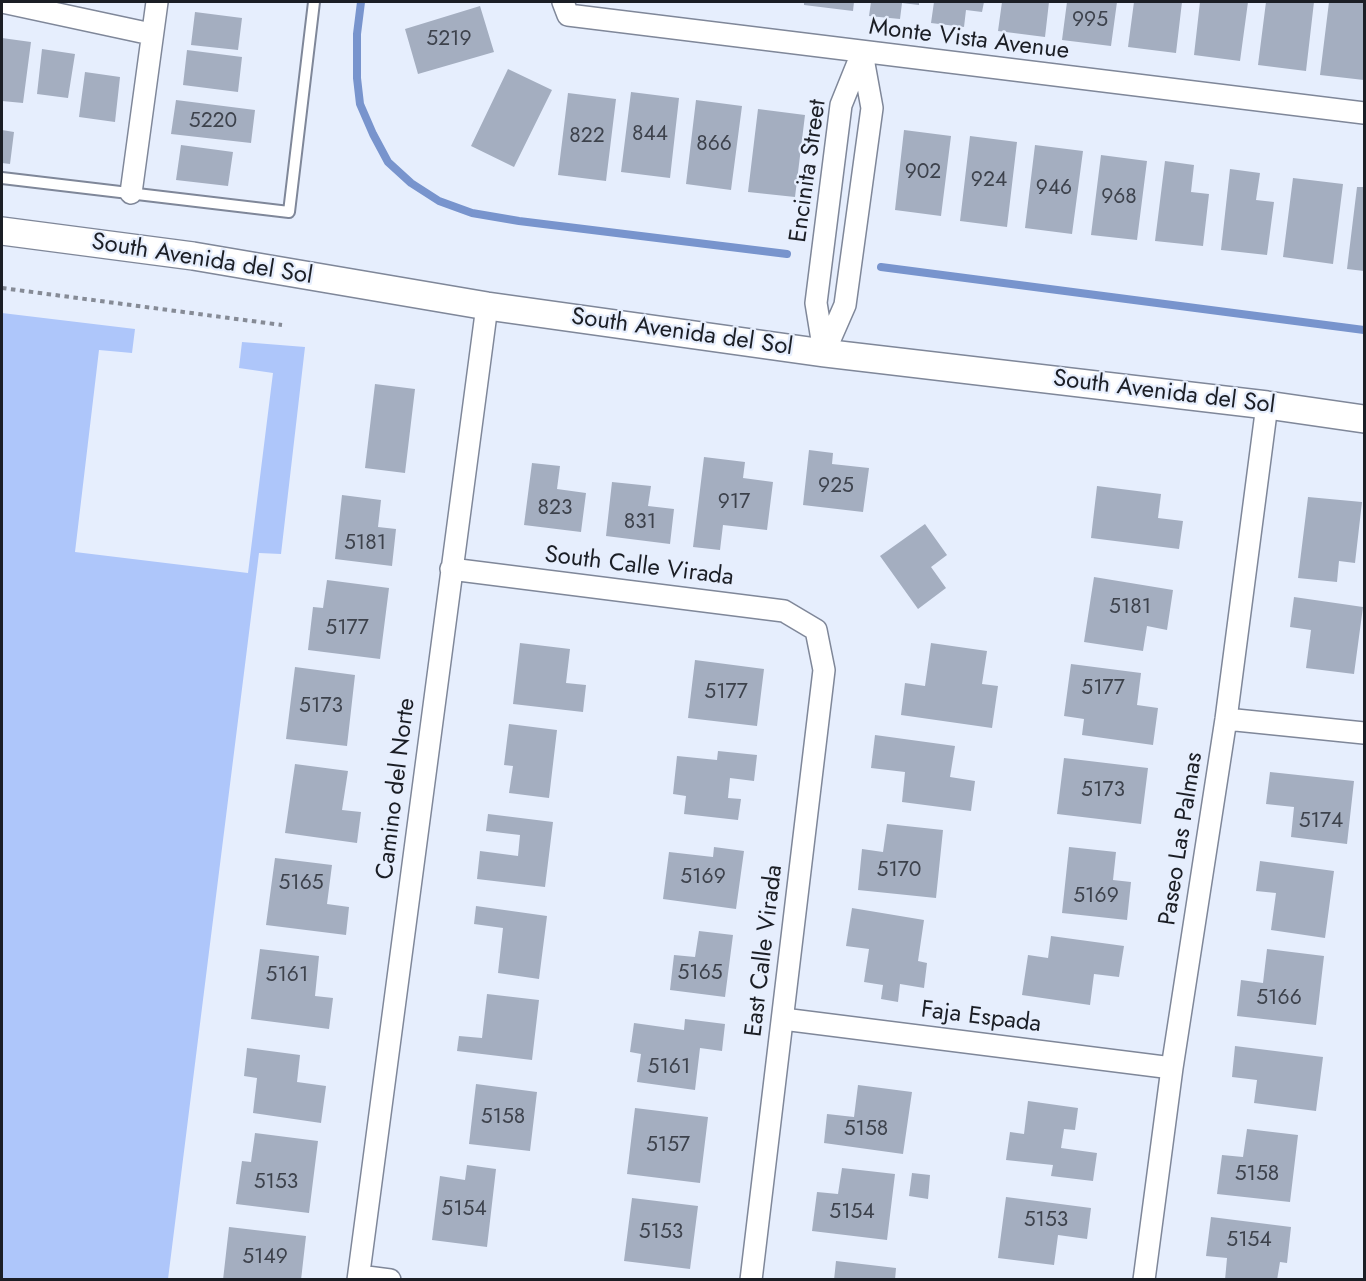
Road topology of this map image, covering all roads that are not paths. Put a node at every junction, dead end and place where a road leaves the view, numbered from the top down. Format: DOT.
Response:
graph roads {
  1 [pos="2,2"];
  2 [pos="157,2"];
  3 [pos="314,2"];
  4 [pos="565,8"];
  5 [pos="151,34"];
  6 [pos="862,53"];
  7 [pos="1365,113"];
  8 [pos="2,178"];
  9 [pos="131,193"];
  10 [pos="2,231"];
  11 [pos="487,306"];
  12 [pos="825,353"];
  13 [pos="1267,405"];
  14 [pos="1365,419"];
  15 [pos="452,569"];
  16 [pos="816,630"];
  17 [pos="1226,719"];
  18 [pos="1365,733"];
  19 [pos="783,1019"];
  20 [pos="1172,1068"];
  21 [pos="359,1278"];
  22 [pos="390,1280"];
  23 [pos="751,1280"];
  24 [pos="1144,1280"];
  1 -- 5 [label="street"];
  2 -- 5 [label="street"];
  3 -- 9 [label="lane"];
  4 -- 6 [label="street, Monte Vista Avenue"];
  5 -- 9 [label="street"];
  6 -- 7 [label="street, Monte Vista Avenue"];
  6 -- 12 [label="street, Encinita Street"];
  6 -- 12 [label="street"];
  8 -- 9 [label="lane"];
  10 -- 11 [label="street, South Avenida del Sol"];
  11 -- 12 [label="street, South Avenida del Sol"];
  11 -- 15 [label="street, Camino del Norte"];
  12 -- 13 [label="street, South Avenida del Sol"];
  13 -- 14 [label="street, South Avenida del Sol"];
  13 -- 17 [label="street, Paseo Las Palmas"];
  15 -- 16 [label="street, South Calle Virada"];
  15 -- 21 [label="street, Camino del Norte"];
  16 -- 19 [label="street, East Calle Virada"];
  17 -- 18 [label="street"];
  17 -- 20 [label="street, Paseo Las Palmas"];
  19 -- 20 [label="street, Faja Espada"];
  19 -- 23 [label="street, East Calle Virada"];
  20 -- 24 [label="street, Paseo Las Palmas"];
  21 -- 22 [label="street"];
}
